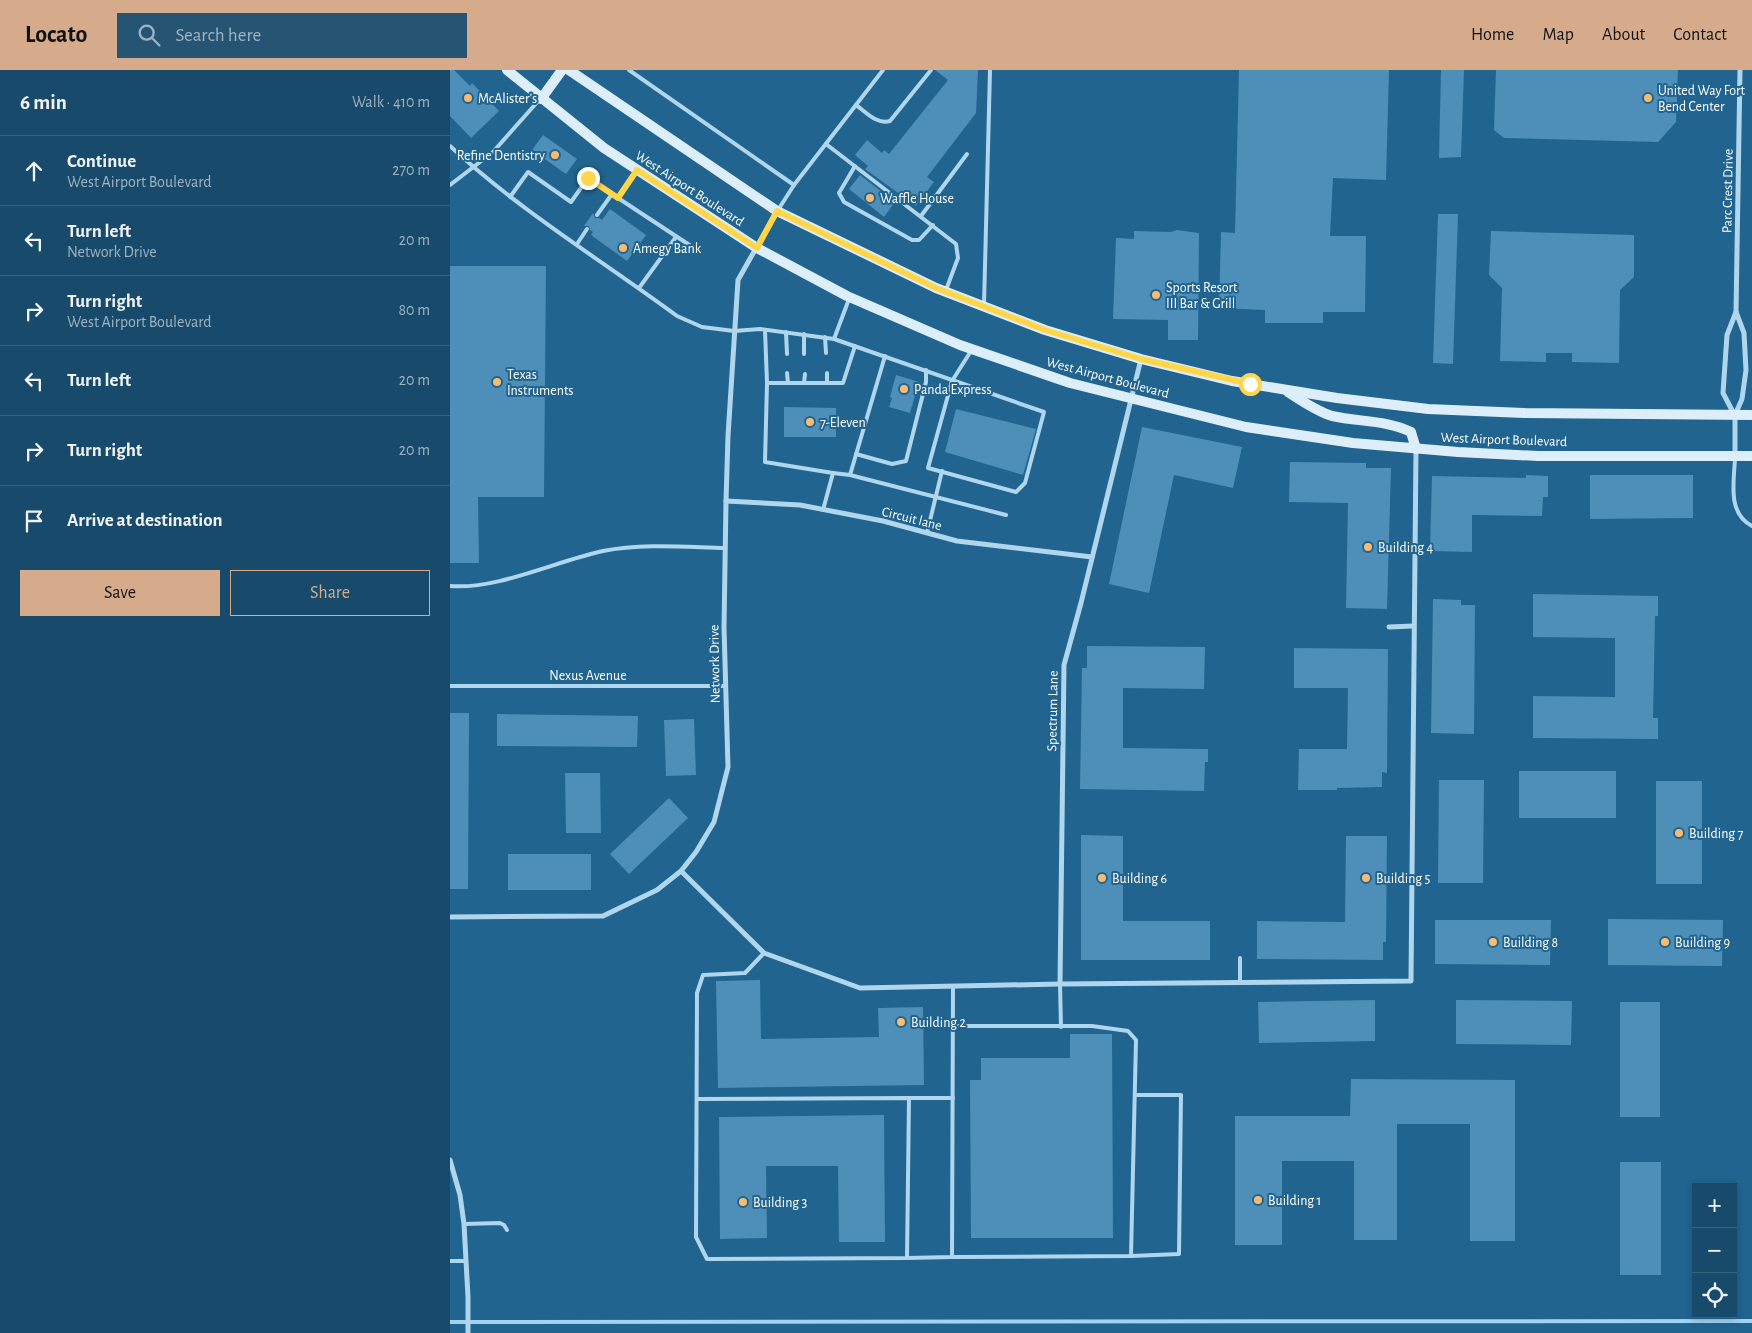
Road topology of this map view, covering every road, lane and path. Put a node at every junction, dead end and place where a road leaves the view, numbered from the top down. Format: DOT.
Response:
graph roads {
  1 [pos="507,70"];
  2 [pos="562,70"];
  3 [pos="569,70"];
  4 [pos="629,70"];
  5 [pos="883,70"];
  6 [pos="931,70"];
  7 [pos="990,70"];
  8 [pos="1740,70"];
  9 [pos="541,99"];
  10 [pos="856,105"];
  11 [pos="826,144"];
  12 [pos="450,146"];
  13 [pos="967,154"];
  14 [pos="855,166"];
  15 [pos="474,168"];
  16 [pos="637,170"];
  17 [pos="450,185"];
  18 [pos="794,185"];
  19 [pos="612,194"];
  20 [pos="510,197"];
  21 [pos="618,198"];
  22 [pos="777,211"];
  23 [pos="597,215"];
  24 [pos="921,216"];
  25 [pos="933,225"];
  26 [pos="587,229"];
  27 [pos="676,236"];
  28 [pos="577,244"];
  29 [pos="757,248"];
  30 [pos="700,252"];
  31 [pos="639,288"];
  32 [pos="945,291"];
  33 [pos="850,297"];
  34 [pos="984,306"];
  35 [pos="1736,312"];
  36 [pos="765,330"];
  37 [pos="734,331"];
  38 [pos="786,332"];
  39 [pos="804,334"];
  40 [pos="825,337"];
  41 [pos="834,339"];
  42 [pos="855,346"];
  43 [pos="973,349"];
  44 [pos="826,353"];
  45 [pos="787,354"];
  46 [pos="804,354"];
  47 [pos="885,356"];
  48 [pos="1141,359"];
  49 [pos="926,370"];
  50 [pos="787,373"];
  51 [pos="827,373"];
  52 [pos="804,374"];
  53 [pos="952,381"];
  54 [pos="767,383"];
  55 [pos="788,383"];
  56 [pos="804,383"];
  57 [pos="827,383"];
  58 [pos="1286,390"];
  59 [pos="1131,398"];
  60 [pos="1735,415"];
  61 [pos="1752,415"];
  62 [pos="1416,449"];
  63 [pos="856,454"];
  64 [pos="1735,456"];
  65 [pos="1752,456"];
  66 [pos="942,472"];
  67 [pos="833,473"];
  68 [pos="850,475"];
  69 [pos="936,498"];
  70 [pos="726,500"];
  71 [pos="823,510"];
  72 [pos="1006,516"];
  73 [pos="1752,526"];
  74 [pos="927,533"];
  75 [pos="725,548"];
  76 [pos="1092,557"];
  77 [pos="450,586"];
  78 [pos="1413,626"];
  79 [pos="1389,627"];
  80 [pos="450,686"];
  81 [pos="726,686"];
  82 [pos="681,871"];
  83 [pos="450,917"];
  84 [pos="764,953"];
  85 [pos="1240,958"];
  86 [pos="1240,982"];
  87 [pos="1060,984"];
  88 [pos="953,986"];
  89 [pos="953,1026"];
  90 [pos="1061,1027"];
  91 [pos="1135,1095"];
  92 [pos="909,1098"];
  93 [pos="953,1098"];
  94 [pos="697,1099"];
  95 [pos="450,1160"];
  96 [pos="464,1224"];
  97 [pos="507,1230"];
  98 [pos="1131,1256"];
  99 [pos="952,1257"];
  100 [pos="907,1258"];
  101 [pos="450,1261"];
  102 [pos="466,1261"];
  103 [pos="468,1333"];
  1 -- 9 [label="main road, West Airport Boulevard"];
  2 -- 9 [label="main road"];
  3 -- 22 [label="main road, West Airport Boulevard"];
  4 -- 18 [label="lane"];
  5 -- 10 [label="lane"];
  6 -- 10 [label="lane"];
  7 -- 34 [label="lane"];
  8 -- 35 [label="street, Parc Crest Drive"];
  9 -- 15 [label="lane"];
  9 -- 16 [label="main road, West Airport Boulevard"];
  10 -- 11 [label="lane"];
  11 -- 14 [label="lane"];
  11 -- 18 [label="lane"];
  12 -- 15 [label="lane"];
  13 -- 24 [label="lane"];
  14 -- 24 [label="lane"];
  14 -- 25 [label="lane"];
  15 -- 17 [label="lane"];
  15 -- 20 [label="lane"];
  16 -- 21 [label="lane"];
  16 -- 29 [label="main road, West Airport Boulevard"];
  18 -- 22 [label="lane"];
  19 -- 20 [label="lane"];
  19 -- 21 [label="lane"];
  19 -- 23 [label="lane"];
  20 -- 28 [label="lane"];
  21 -- 27 [label="lane"];
  22 -- 29 [label="street, Network Drive"];
  22 -- 32 [label="main road, West Airport Boulevard"];
  24 -- 25 [label="lane"];
  25 -- 32 [label="lane"];
  26 -- 28 [label="lane"];
  27 -- 30 [label="lane"];
  27 -- 31 [label="lane"];
  28 -- 31 [label="lane"];
  29 -- 33 [label="main road, West Airport Boulevard"];
  29 -- 37 [label="street, Network Drive"];
  31 -- 37 [label="lane"];
  32 -- 34 [label="main road, West Airport Boulevard"];
  33 -- 41 [label="lane"];
  33 -- 43 [label="main road, West Airport Boulevard"];
  34 -- 48 [label="main road, West Airport Boulevard"];
  35 -- 60 [label="street, Parc Crest Drive"];
  35 -- 60 [label="street, Parc Crest Drive"];
  36 -- 37 [label="lane"];
  36 -- 38 [label="lane"];
  36 -- 54 [label="lane"];
  37 -- 70 [label="street, Network Drive"];
  38 -- 39 [label="lane"];
  38 -- 45 [label="lane"];
  39 -- 40 [label="lane"];
  39 -- 46 [label="lane"];
  40 -- 41 [label="lane"];
  40 -- 44 [label="lane"];
  41 -- 42 [label="lane"];
  42 -- 47 [label="lane"];
  42 -- 57 [label="lane"];
  43 -- 53 [label="lane"];
  43 -- 59 [label="main road, West Airport Boulevard"];
  47 -- 49 [label="lane"];
  47 -- 63 [label="lane"];
  48 -- 58 [label="main road, West Airport Boulevard"];
  48 -- 59 [label="street, Spectrum Lane"];
  49 -- 53 [label="lane"];
  49 -- 63 [label="lane"];
  50 -- 55 [label="lane"];
  51 -- 57 [label="lane"];
  52 -- 56 [label="lane"];
  53 -- 66 [label="lane"];
  53 -- 66 [label="lane"];
  54 -- 55 [label="lane"];
  54 -- 67 [label="lane"];
  55 -- 56 [label="lane"];
  56 -- 57 [label="lane"];
  58 -- 60 [label="main road, West Airport Boulevard"];
  58 -- 62 [label="main road"];
  59 -- 62 [label="main road, West Airport Boulevard"];
  59 -- 76 [label="street, Spectrum Lane"];
  60 -- 61 [label="main road, West Airport Boulevard"];
  60 -- 64 [label="street, Parc Crest Drive"];
  62 -- 64 [label="main road, West Airport Boulevard"];
  62 -- 78 [label="street"];
  63 -- 68 [label="lane"];
  64 -- 65 [label="main road, West Airport Boulevard"];
  64 -- 73 [label="lane"];
  66 -- 69 [label="lane"];
  67 -- 68 [label="lane"];
  67 -- 71 [label="lane"];
  68 -- 69 [label="lane"];
  69 -- 72 [label="lane"];
  69 -- 74 [label="lane"];
  70 -- 71 [label="street, Circuit lane"];
  70 -- 75 [label="street, Network Drive"];
  71 -- 74 [label="street, Circuit lane"];
  74 -- 76 [label="street, Circuit lane"];
  75 -- 77 [label="lane"];
  75 -- 81 [label="street, Network Drive"];
  76 -- 87 [label="street, Spectrum Lane"];
  78 -- 79 [label="street"];
  78 -- 86 [label="street"];
  80 -- 81 [label="lane, Nexus Avenue"];
  81 -- 82 [label="street, Network Drive"];
  82 -- 83 [label="street, Network Drive"];
  82 -- 84 [label="street"];
  84 -- 88 [label="street"];
  84 -- 94 [label="lane"];
  85 -- 86 [label="lane"];
  86 -- 87 [label="street"];
  87 -- 88 [label="street"];
  87 -- 90 [label="lane"];
  88 -- 89 [label="lane"];
  89 -- 90 [label="lane"];
  89 -- 93 [label="lane"];
  90 -- 91 [label="lane"];
  91 -- 98 [label="lane"];
  91 -- 98 [label="lane"];
  92 -- 93 [label="lane"];
  92 -- 94 [label="lane"];
  92 -- 100 [label="lane"];
  93 -- 99 [label="lane"];
  94 -- 100 [label="lane"];
  95 -- 96 [label="street"];
  96 -- 97 [label="lane"];
  96 -- 102 [label="street"];
  98 -- 99 [label="lane"];
  99 -- 100 [label="lane"];
  101 -- 102 [label="lane"];
  102 -- 103 [label="street"];
}
